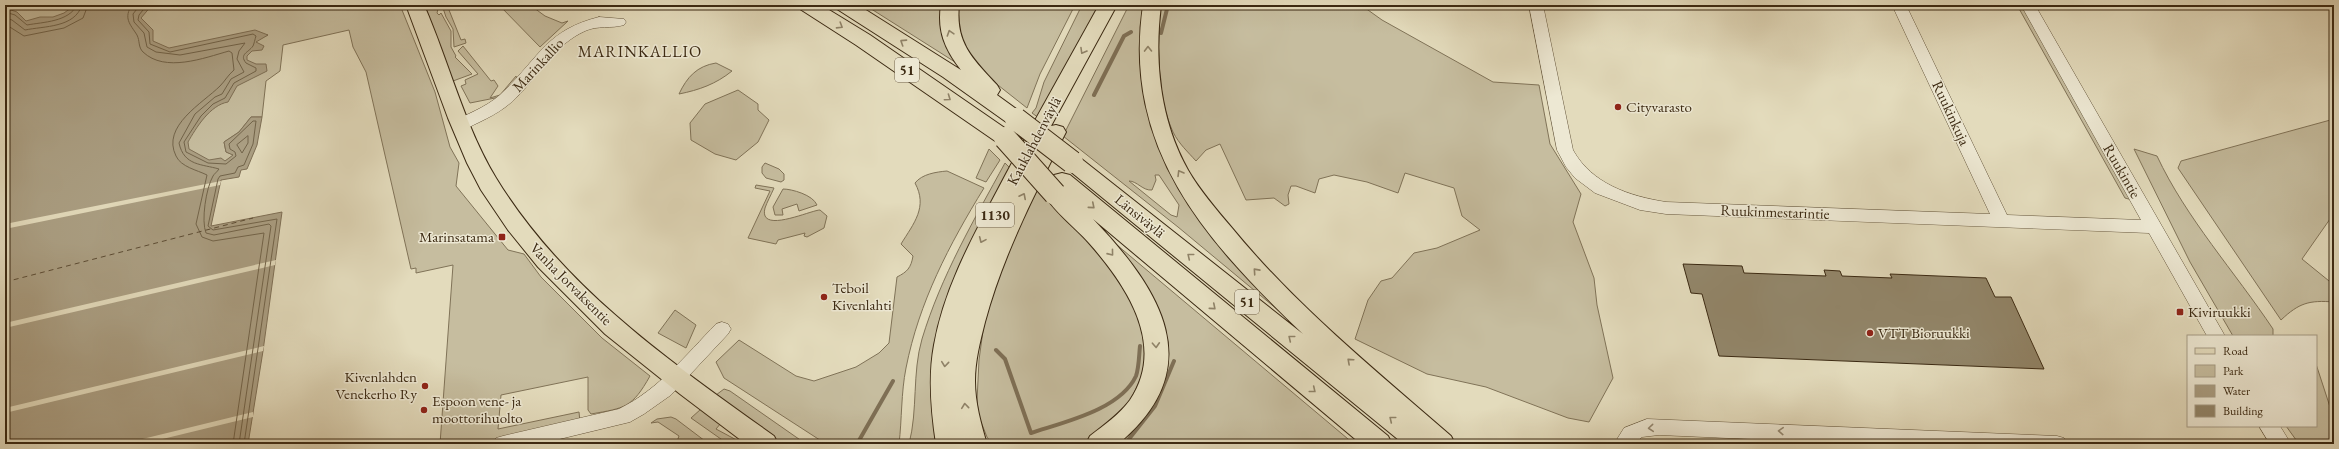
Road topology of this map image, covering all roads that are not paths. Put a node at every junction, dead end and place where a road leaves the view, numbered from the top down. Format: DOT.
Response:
graph roads {
  1 [pos="415,5"];
  2 [pos="807,5"];
  3 [pos="844,5"];
  4 [pos="950,5"];
  5 [pos="1108,5"];
  6 [pos="1124,5"];
  7 [pos="1152,5"];
  8 [pos="1536,5"];
  9 [pos="1899,5"];
  10 [pos="2028,5"];
  11 [pos="619,22"];
  12 [pos="1016,119"];
  13 [pos="462,124"];
  14 [pos="1063,179"];
  15 [pos="2002,221"];
  16 [pos="2154,227"];
  17 [pos="722,329"];
  18 [pos="2215,335"];
  19 [pos="676,377"];
  20 [pos="2270,427"];
  21 [pos="502,444"];
  22 [pos="765,444"];
  23 [pos="949,444"];
  24 [pos="974,444"];
  25 [pos="1099,444"];
  26 [pos="1379,444"];
  27 [pos="1423,444"];
  28 [pos="1442,444"];
  29 [pos="1624,444"];
  30 [pos="2057,444"];
  31 [pos="2281,444"];
  1 -- 13 [label="main road, Vanha Jorvaksentie"];
  2 -- 14 [label="main road, 51, one-way, bridge"];
  12 -- 3 [label="main road, Länsiväylä / 51, one-way"];
  12 -- 4 [label="main road, one-way"];
  5 -- 23 [label="main road, Kauklahdenväylä / 1130, one-way"];
  24 -- 6 [label="main road, Kauklahdenväylä / 1130, one-way"];
  28 -- 7 [label="main road, one-way"];
  8 -- 15 [label="street, Ruukinmestarintie"];
  9 -- 15 [label="street, Ruukinkuja"];
  10 -- 16 [label="street, Ruukintie"];
  11 -- 13 [label="street, Marinkallio"];
  12 -- 14 [label="main road, Länsiväylä / 51, bridge"];
  13 -- 19 [label="main road, Vanha Jorvaksentie"];
  14 -- 25 [label="main road, one-way"];
  14 -- 26 [label="main road, Länsiväylä / 51, one-way"];
  27 -- 14 [label="main road, Länsiväylä / 51, one-way"];
  15 -- 16 [label="street, Ruukinmestarintie"];
  16 -- 18 [label="street, Ruukintie"];
  17 -- 19 [label="street"];
  19 -- 21 [label="street"];
  19 -- 22 [label="main road, Vanha Jorvaksentie"];
  20 -- 31 [label="street"];
  30 -- 29 [label="street, one-way"];
}
